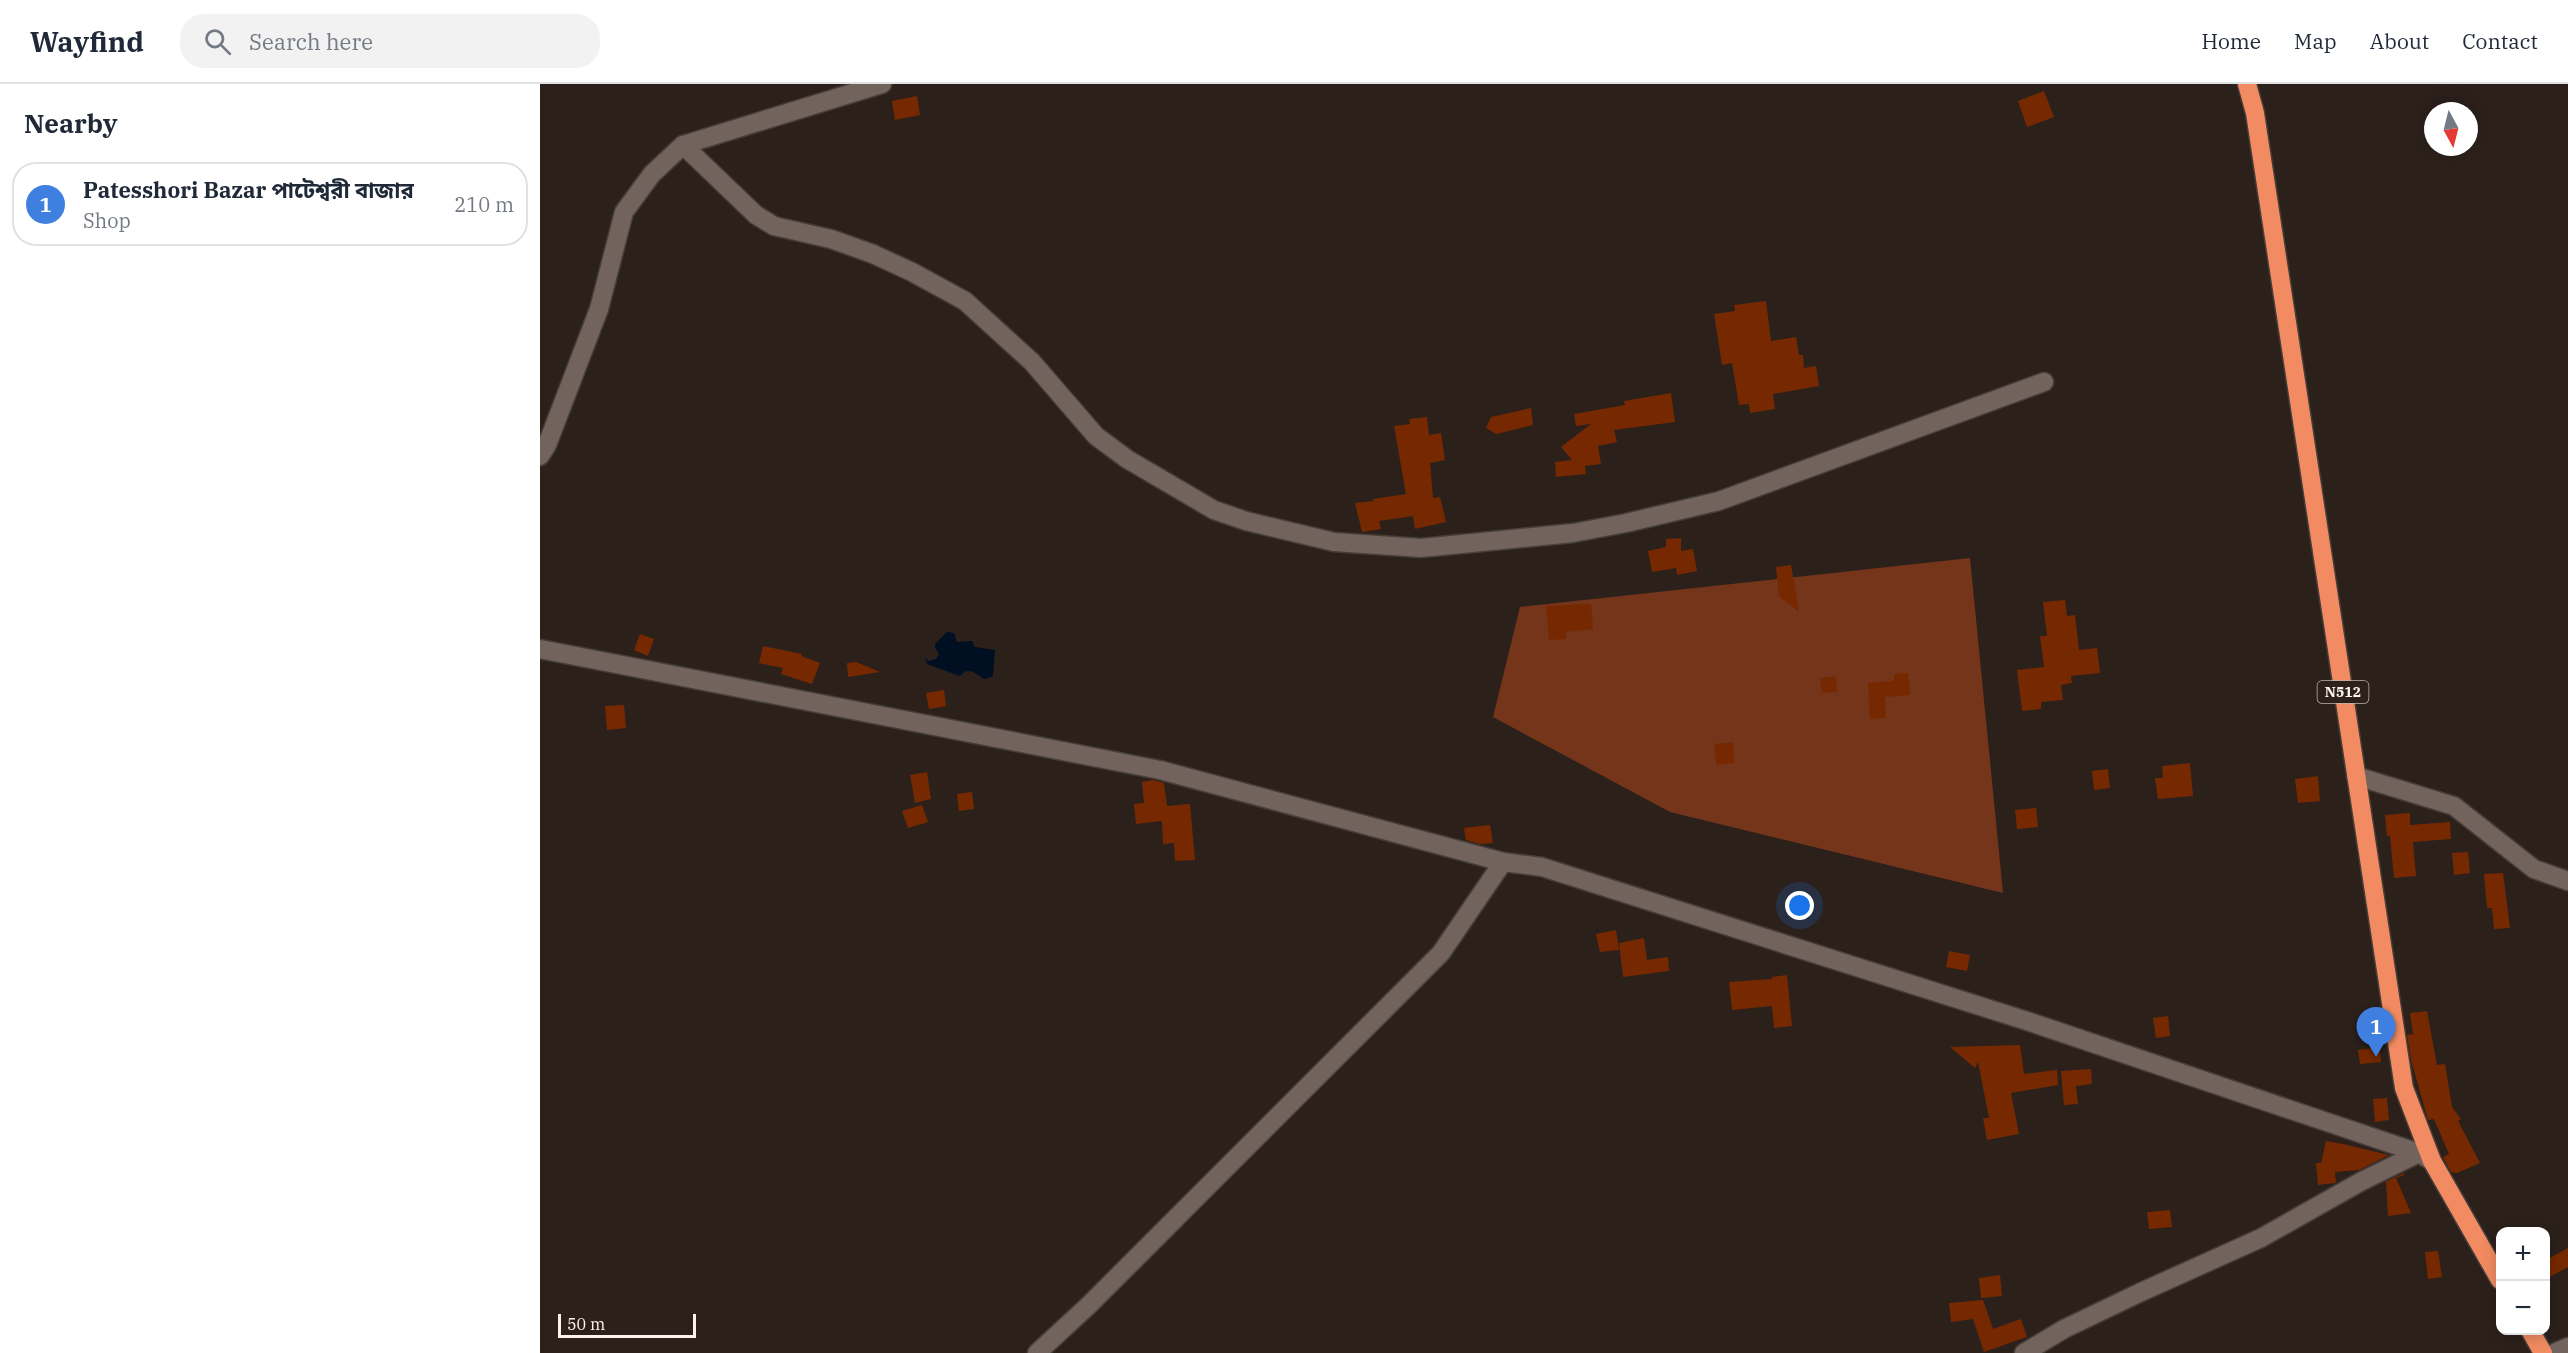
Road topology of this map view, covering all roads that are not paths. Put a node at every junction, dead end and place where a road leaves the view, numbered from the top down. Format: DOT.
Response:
graph roads {
  1 [pos="882,84"];
  2 [pos="2247,84"];
  3 [pos="683,145"];
  4 [pos="2044,382"];
  5 [pos="540,456"];
  6 [pos="540,649"];
  7 [pos="2356,776"];
  8 [pos="1503,862"];
  9 [pos="2568,881"];
  10 [pos="2425,1157"];
  11 [pos="2496,1273"];
  12 [pos="2533,1335"];
  13 [pos="2568,1347"];
  14 [pos="1036,1353"];
  15 [pos="2024,1353"];
  16 [pos="2543,1353"];
  17 [pos="2554,1353"];
  1 -- 3 [label="street"];
  2 -- 7 [label="highway, N512"];
  3 -- 4 [label="street"];
  3 -- 5 [label="street"];
  6 -- 8 [label="street"];
  7 -- 9 [label="street"];
  7 -- 10 [label="highway, N512"];
  8 -- 10 [label="street"];
  8 -- 14 [label="street"];
  10 -- 11 [label="highway, N512"];
  10 -- 15 [label="street"];
  12 -- 16 [label="highway"];
  13 -- 17 [label="street"];
}
